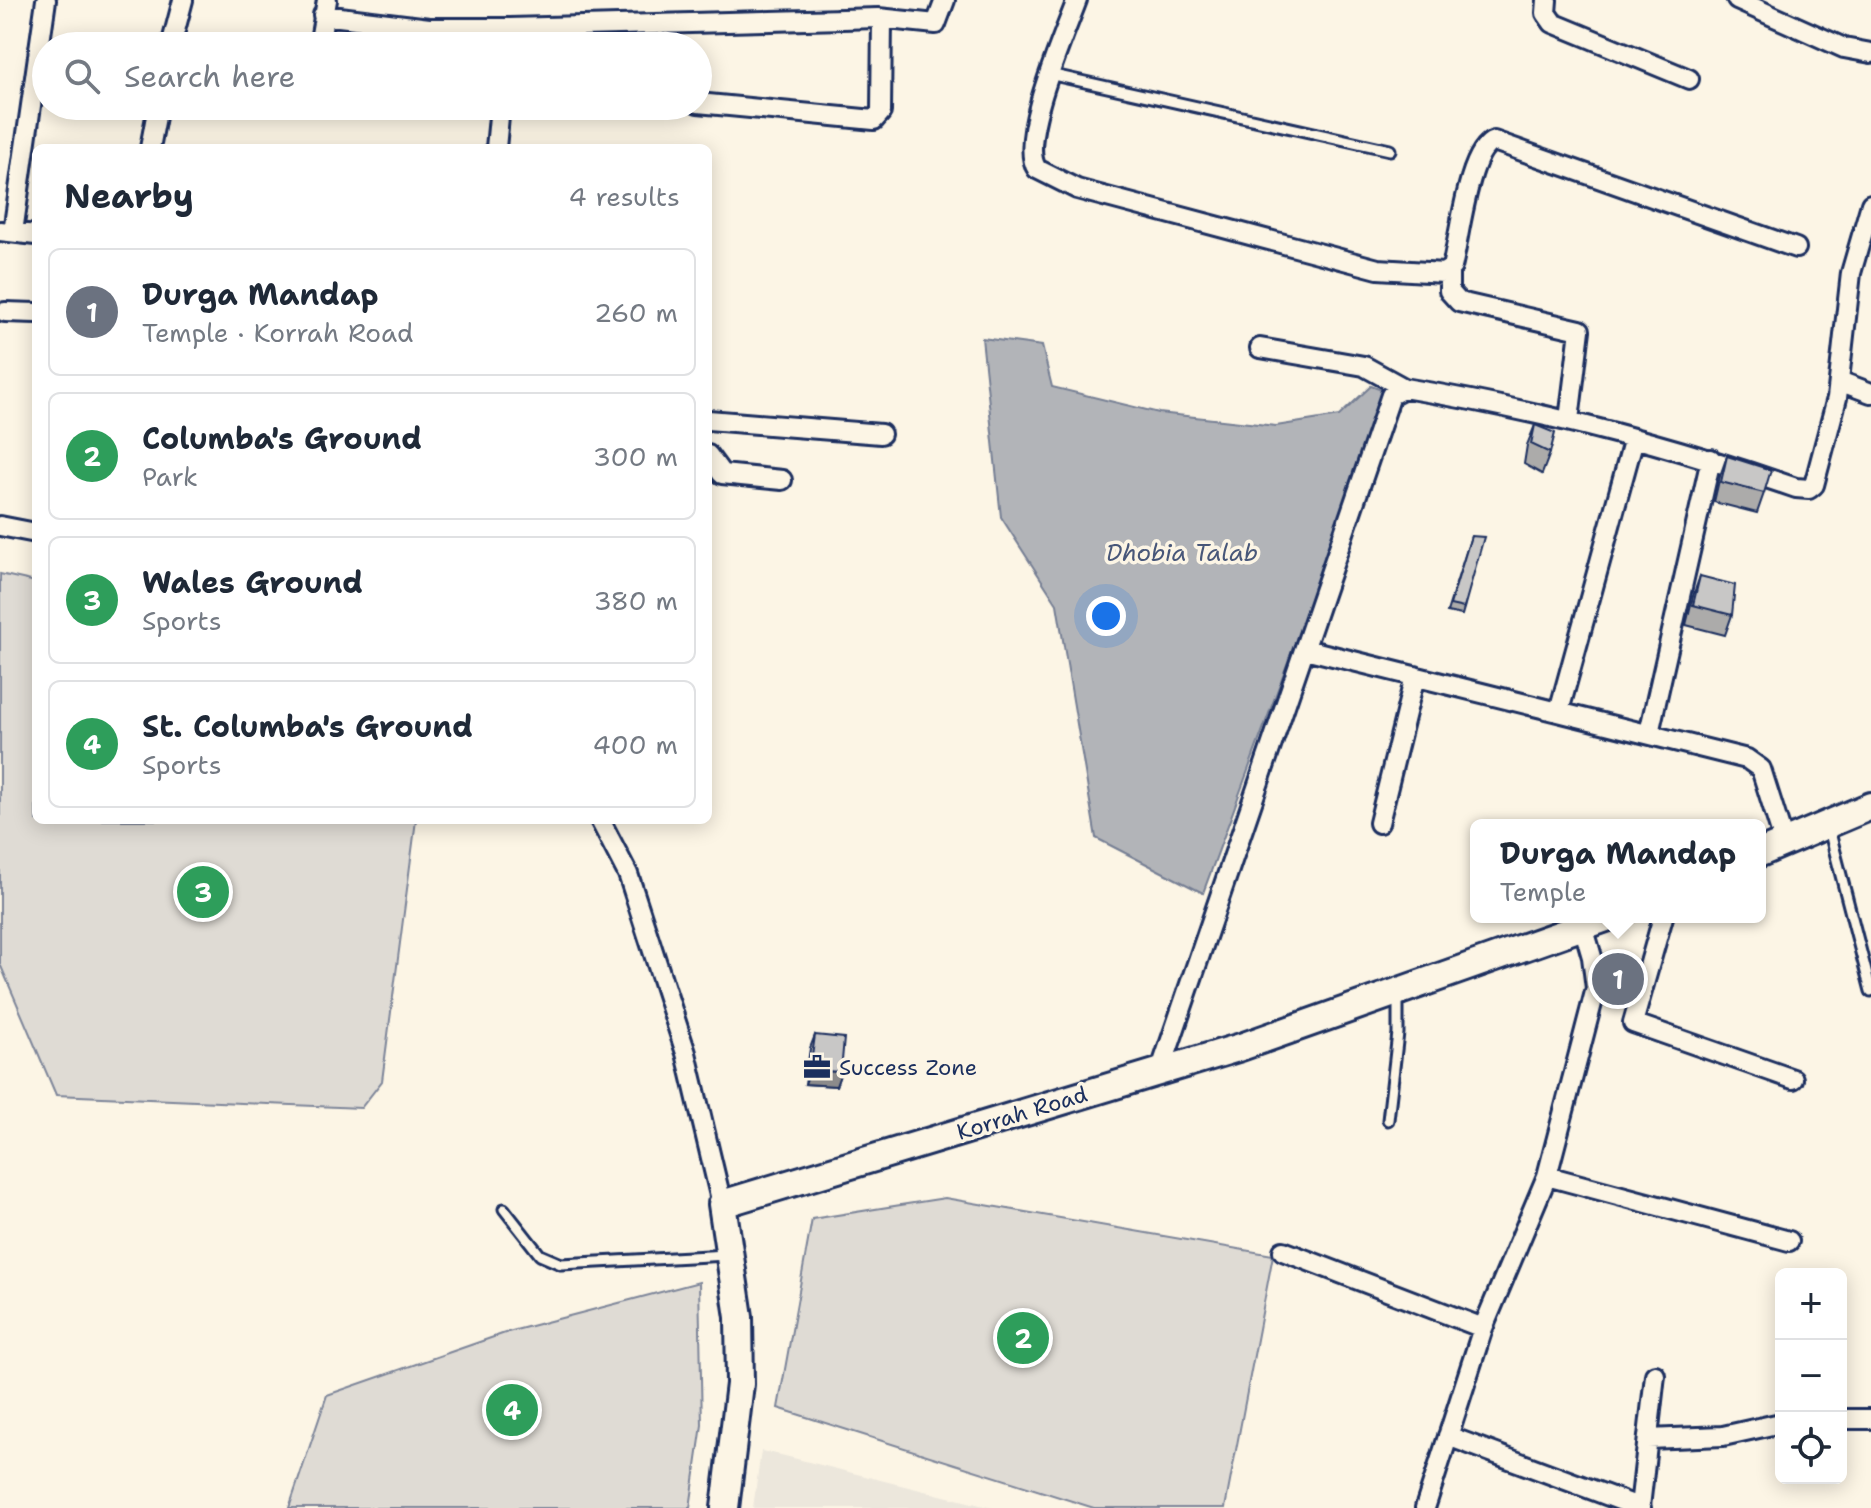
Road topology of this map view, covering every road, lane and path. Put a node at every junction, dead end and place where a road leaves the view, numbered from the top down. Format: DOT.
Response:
graph roads {
  1 [pos="46,0"];
  2 [pos="183,0"];
  3 [pos="812,0"];
  4 [pos="945,0"];
  5 [pos="1077,0"];
  6 [pos="1547,0"];
  7 [pos="1737,0"];
  8 [pos="325,8"];
  9 [pos="882,19"];
  10 [pos="818,20"];
  11 [pos="40,32"];
  12 [pos="175,32"];
  13 [pos="321,32"];
  14 [pos="464,32"];
  15 [pos="599,32"];
  16 [pos="1869,59"];
  17 [pos="1049,74"];
  18 [pos="1689,79"];
  19 [pos="32,81"];
  20 [pos="712,104"];
  21 [pos="155,120"];
  22 [pos="499,120"];
  23 [pos="151,144"];
  24 [pos="496,144"];
  25 [pos="1390,150"];
  26 [pos="1871,204"];
  27 [pos="6,232"];
  28 [pos="32,235"];
  29 [pos="1796,248"];
  30 [pos="1449,271"];
  31 [pos="5,312"];
  32 [pos="32,313"];
  33 [pos="1260,348"];
  34 [pos="1839,381"];
  35 [pos="1404,388"];
  36 [pos="1871,393"];
  37 [pos="712,420"];
  38 [pos="1569,420"];
  39 [pos="881,434"];
  40 [pos="1634,438"];
  41 [pos="1711,459"];
  42 [pos="712,460"];
  43 [pos="782,480"];
  44 [pos="0,526"];
  45 [pos="32,532"];
  46 [pos="1305,649"];
  47 [pos="1415,676"];
  48 [pos="1559,711"];
  49 [pos="1649,733"];
  50 [pos="1871,806"];
  51 [pos="1379,823"];
  52 [pos="602,824"];
  53 [pos="1828,825"];
  54 [pos="1772,849"];
  55 [pos="1592,923"];
  56 [pos="1661,923"];
  57 [pos="1583,926"];
  58 [pos="1871,991"];
  59 [pos="1397,992"];
  60 [pos="1160,1072"];
  61 [pos="1793,1079"];
  62 [pos="1388,1120"];
  63 [pos="1547,1176"];
  64 [pos="722,1204"];
  65 [pos="504,1209"];
  66 [pos="1789,1241"];
  67 [pos="1283,1251"];
  68 [pos="731,1254"];
  69 [pos="1483,1328"];
  70 [pos="1655,1375"];
  71 [pos="1847,1419"];
  72 [pos="1871,1419"];
  73 [pos="1775,1424"];
  74 [pos="1448,1436"];
  75 [pos="1648,1439"];
  76 [pos="1640,1507"];
  77 [pos="725,1508"];
  78 [pos="1425,1508"];
  1 -- 11 [label="street"];
  2 -- 12 [label="street"];
  3 -- 10 [label="street"];
  4 -- 9 [label="street"];
  5 -- 17 [label="street"];
  6 -- 18 [label="street"];
  7 -- 16 [label="street"];
  8 -- 13 [label="street"];
  8 -- 14 [label="street"];
  9 -- 10 [label="street"];
  9 -- 20 [label="street"];
  10 -- 15 [label="street"];
  17 -- 25 [label="lane"];
  17 -- 30 [label="street"];
  19 -- 27 [label="street"];
  21 -- 23 [label="street"];
  22 -- 24 [label="street"];
  26 -- 34 [label="street"];
  27 -- 28 [label="street"];
  29 -- 30 [label="street"];
  30 -- 38 [label="street"];
  31 -- 32 [label="street"];
  33 -- 35 [label="street"];
  34 -- 36 [label="street"];
  34 -- 41 [label="street"];
  35 -- 38 [label="street"];
  35 -- 46 [label="street"];
  37 -- 39 [label="street"];
  38 -- 40 [label="street"];
  40 -- 41 [label="street"];
  40 -- 48 [label="street"];
  41 -- 49 [label="street"];
  42 -- 43 [label="street"];
  44 -- 45 [label="street"];
  46 -- 47 [label="street"];
  46 -- 60 [label="street"];
  47 -- 48 [label="street"];
  47 -- 51 [label="street"];
  48 -- 49 [label="street"];
  49 -- 54 [label="street"];
  50 -- 53 [label="main road"];
  52 -- 64 [label="street"];
  53 -- 54 [label="main road"];
  53 -- 58 [label="lane"];
  55 -- 57 [label="main road, Korrah Road"];
  56 -- 61 [label="street"];
  57 -- 59 [label="main road, Korrah Road"];
  57 -- 63 [label="street"];
  59 -- 60 [label="main road, Korrah Road"];
  59 -- 62 [label="lane"];
  60 -- 64 [label="main road, Korrah Road"];
  63 -- 66 [label="street"];
  63 -- 69 [label="street"];
  64 -- 68 [label="main road"];
  65 -- 68 [label="lane"];
  67 -- 69 [label="street"];
  68 -- 77 [label="main road"];
  69 -- 74 [label="street"];
  70 -- 75 [label="street"];
  71 -- 72 [label="street"];
  73 -- 75 [label="street"];
  74 -- 76 [label="street"];
  74 -- 78 [label="street"];
  75 -- 76 [label="street"];
}
